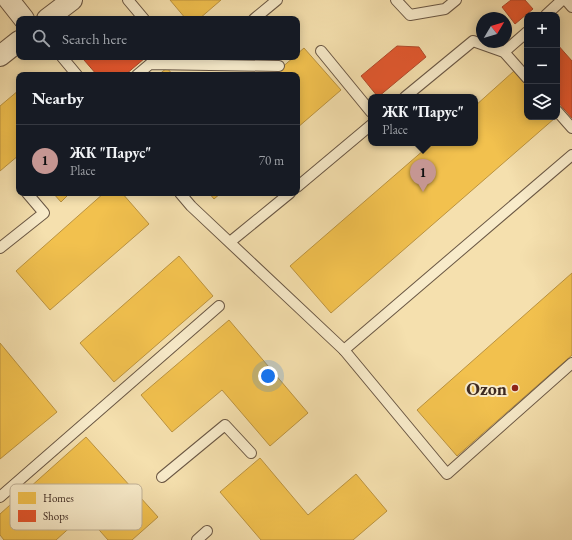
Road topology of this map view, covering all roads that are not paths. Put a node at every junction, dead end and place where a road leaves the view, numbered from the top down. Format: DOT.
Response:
graph roads {
  1 [pos="9,0"];
  2 [pos="72,0"];
  3 [pos="128,0"];
  4 [pos="277,0"];
  5 [pos="396,0"];
  6 [pos="456,0"];
  7 [pos="562,0"];
  8 [pos="566,0"];
  9 [pos="572,7"];
  10 [pos="549,12"];
  11 [pos="22,16"];
  12 [pos="51,16"];
  13 [pos="141,16"];
  14 [pos="258,16"];
  15 [pos="524,35"];
  16 [pos="16,43"];
  17 [pos="322,51"];
  18 [pos="504,52"];
  19 [pos="0,56"];
  20 [pos="64,60"];
  21 [pos="279,66"];
  22 [pos="74,72"];
  23 [pos="141,72"];
  24 [pos="524,75"];
  25 [pos="409,94"];
  26 [pos="368,108"];
  27 [pos="560,115"];
  28 [pos="368,128"];
  29 [pos="572,128"];
  30 [pos="572,155"];
  31 [pos="300,184"];
  32 [pos="30,196"];
  33 [pos="183,196"];
  34 [pos="286,196"];
  35 [pos="230,242"];
  36 [pos="0,248"];
  37 [pos="219,306"];
  38 [pos="344,350"];
  39 [pos="572,363"];
  40 [pos="251,453"];
  41 [pos="162,477"];
  42 [pos="15,484"];
  43 [pos="10,488"];
  44 [pos="0,497"];
  45 [pos="207,531"];
  46 [pos="197,540"];
  1 -- 11 [label="street"];
  2 -- 12 [label="street"];
  3 -- 13 [label="lane"];
  4 -- 14 [label="lane"];
  5 -- 6 [label="lane"];
  7 -- 10 [label="lane"];
  8 -- 9 [label="lane"];
  15 -- 18 [label="lane"];
  16 -- 19 [label="street"];
  17 -- 26 [label="lane"];
  18 -- 24 [label="lane"];
  18 -- 25 [label="lane"];
  20 -- 22 [label="lane"];
  21 -- 23 [label="lane"];
  27 -- 29 [label="lane"];
  28 -- 31 [label="lane"];
  30 -- 38 [label="lane"];
  32 -- 36 [label="lane"];
  33 -- 35 [label="lane"];
  34 -- 35 [label="lane"];
  35 -- 38 [label="lane"];
  37 -- 42 [label="lane"];
  38 -- 39 [label="lane"];
  40 -- 41 [label="lane"];
  43 -- 44 [label="lane"];
  45 -- 46 [label="lane"];
}
